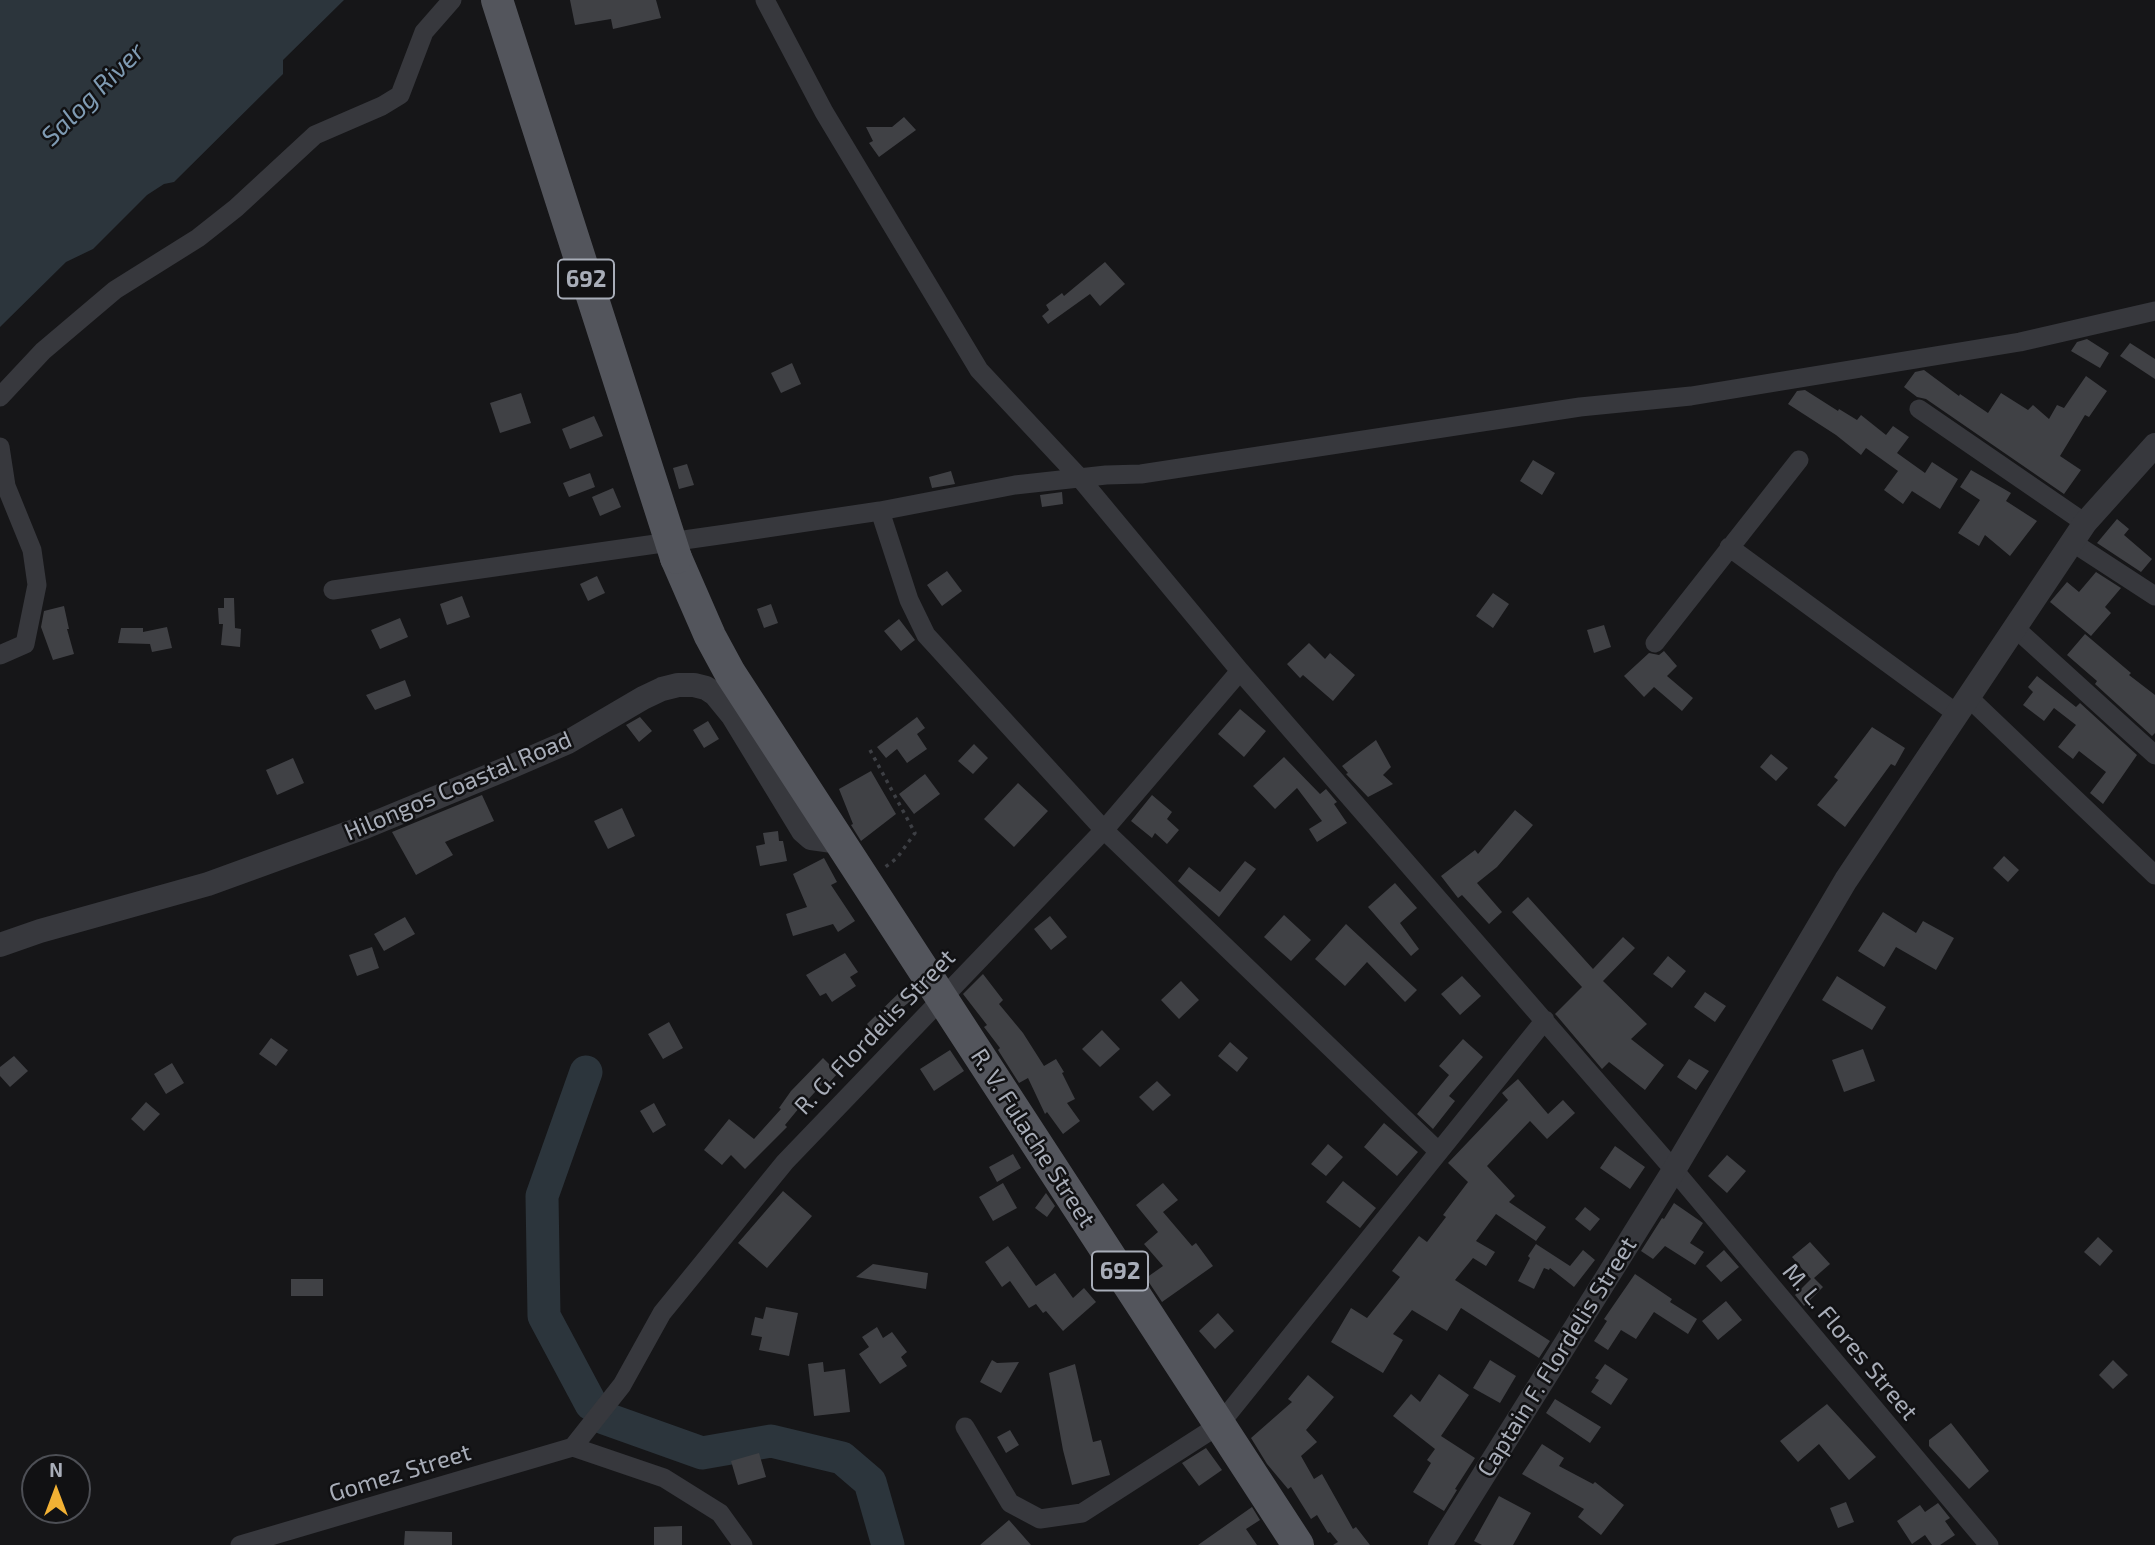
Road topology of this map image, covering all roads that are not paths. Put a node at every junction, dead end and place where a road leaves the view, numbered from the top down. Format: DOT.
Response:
graph roads {
  1 [pos="452,0"];
  2 [pos="497,0"];
  3 [pos="765,0"];
  4 [pos="2155,311"];
  5 [pos="0,397"];
  6 [pos="1919,409"];
  7 [pos="2155,445"];
  8 [pos="0,447"];
  9 [pos="1799,460"];
  10 [pos="1079,477"];
  11 [pos="880,510"];
  12 [pos="2079,533"];
  13 [pos="1729,547"];
  14 [pos="333,590"];
  15 [pos="2155,596"];
  16 [pos="2014,627"];
  17 [pos="1655,642"];
  18 [pos="0,655"];
  19 [pos="1240,671"];
  20 [pos="1962,705"];
  21 [pos="2155,755"];
  22 [pos="1104,830"];
  23 [pos="838,839"];
  24 [pos="2155,875"];
  25 [pos="0,945"];
  26 [pos="942,997"];
  27 [pos="1545,1020"];
  28 [pos="1439,1152"];
  29 [pos="1674,1170"];
  30 [pos="1219,1424"];
  31 [pos="965,1427"];
  32 [pos="573,1447"];
  33 [pos="240,1545"];
  34 [pos="743,1545"];
  35 [pos="1298,1545"];
  36 [pos="1440,1545"];
  37 [pos="1989,1545"];
  1 -- 5 [label="street"];
  2 -- 23 [label="main road, 692, bridge"];
  3 -- 10 [label="street, M. L. Flores Street"];
  4 -- 10 [label="street"];
  6 -- 12 [label="street"];
  7 -- 12 [label="street, Captain F. Flordelis Street"];
  8 -- 18 [label="street"];
  9 -- 13 [label="street"];
  10 -- 11 [label="street"];
  10 -- 19 [label="street, M. L. Flores Street"];
  11 -- 14 [label="street"];
  11 -- 22 [label="street"];
  12 -- 15 [label="street"];
  12 -- 16 [label="street, Captain F. Flordelis Street"];
  13 -- 17 [label="street"];
  13 -- 20 [label="street"];
  16 -- 20 [label="street, Captain F. Flordelis Street"];
  16 -- 21 [label="street"];
  19 -- 22 [label="street, R. G. Flordelis Street"];
  19 -- 27 [label="street, M. L. Flores Street"];
  20 -- 24 [label="street"];
  20 -- 29 [label="street, Captain F. Flordelis Street"];
  22 -- 26 [label="street, R. G. Flordelis Street"];
  22 -- 28 [label="street"];
  23 -- 25 [label="street, Hilongos Coastal Road"];
  23 -- 26 [label="main road, R. V. Fulache Street / 692"];
  26 -- 30 [label="main road, R. V. Fulache Street / 692"];
  26 -- 32 [label="street, R. G. Flordelis Street"];
  27 -- 28 [label="street"];
  27 -- 29 [label="street, M. L. Flores Street"];
  28 -- 30 [label="street"];
  29 -- 36 [label="street, Captain F. Flordelis Street"];
  29 -- 37 [label="street, M. L. Flores Street"];
  30 -- 31 [label="street"];
  30 -- 35 [label="main road, R. V. Fulache Street / 692"];
  32 -- 33 [label="street, Gomez Street"];
  32 -- 34 [label="street"];
}
